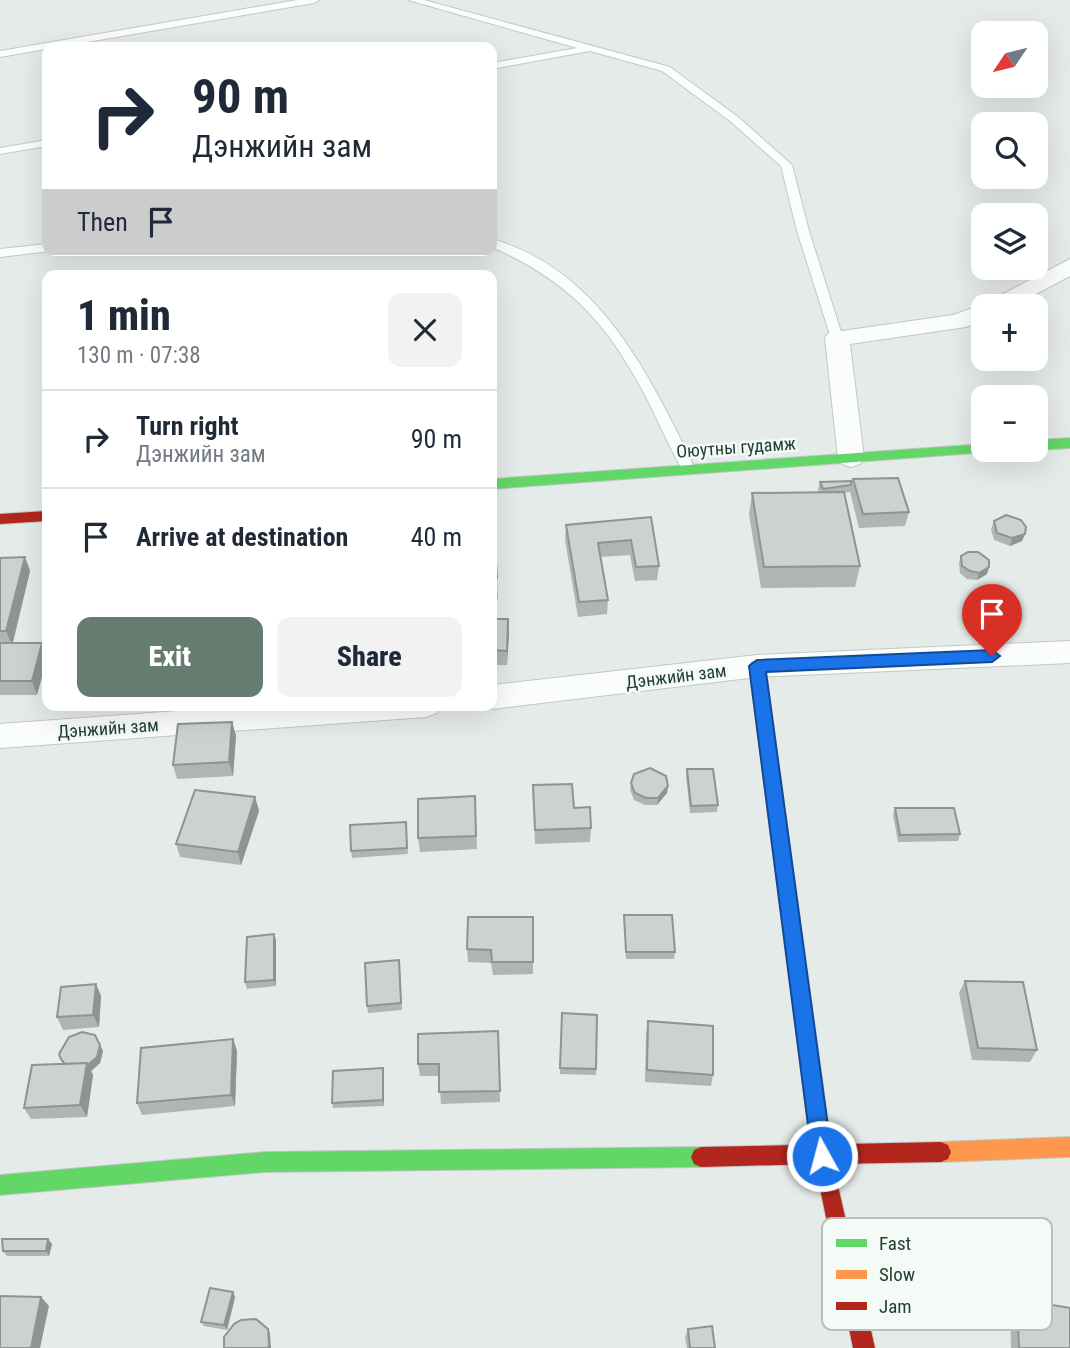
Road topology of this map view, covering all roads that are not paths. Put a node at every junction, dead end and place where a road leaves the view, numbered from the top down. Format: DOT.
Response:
graph roads {
  1 [pos="314,0"];
  2 [pos="413,0"];
  3 [pos="70,42"];
  4 [pos="42,47"];
  5 [pos="594,48"];
  6 [pos="0,54"];
  7 [pos="497,65"];
  8 [pos="42,144"];
  9 [pos="0,152"];
  10 [pos="497,245"];
  11 [pos="42,249"];
  12 [pos="0,253"];
  13 [pos="1070,266"];
  14 [pos="1021,294"];
  15 [pos="971,316"];
  16 [pos="837,338"];
  17 [pos="1070,443"];
  18 [pos="1048,444"];
  19 [pos="971,450"];
  20 [pos="851,458"];
  21 [pos="689,470"];
  22 [pos="497,484"];
  23 [pos="42,516"];
  24 [pos="0,519"];
  25 [pos="1070,652"];
  26 [pos="757,666"];
  27 [pos="497,696"];
  28 [pos="344,711"];
  29 [pos="0,736"];
  30 [pos="1070,1147"];
  31 [pos="822,1156"];
  32 [pos="0,1185"];
  33 [pos="836,1218"];
  34 [pos="860,1330"];
  35 [pos="864,1348"];
  1 -- 3 [label="lane"];
  2 -- 5 [label="lane"];
  4 -- 6 [label="lane"];
  5 -- 7 [label="lane"];
  5 -- 16 [label="lane"];
  8 -- 9 [label="lane"];
  10 -- 21 [label="lane"];
  11 -- 12 [label="lane"];
  13 -- 14 [label="street"];
  15 -- 16 [label="street"];
  16 -- 20 [label="street"];
  17 -- 18 [label="street"];
  19 -- 20 [label="street, Оюутны гудамж"];
  20 -- 21 [label="street, Оюутны гудамж"];
  21 -- 22 [label="street, Оюутны гудамж"];
  23 -- 24 [label="street"];
  25 -- 26 [label="street, Дэнжийн зам"];
  26 -- 27 [label="street, Дэнжийн зам"];
  26 -- 31 [label="street"];
  28 -- 29 [label="street, Дэнжийн зам"];
  30 -- 31 [label="street"];
  31 -- 32 [label="street"];
  31 -- 33 [label="street"];
  34 -- 35 [label="street"];
}
